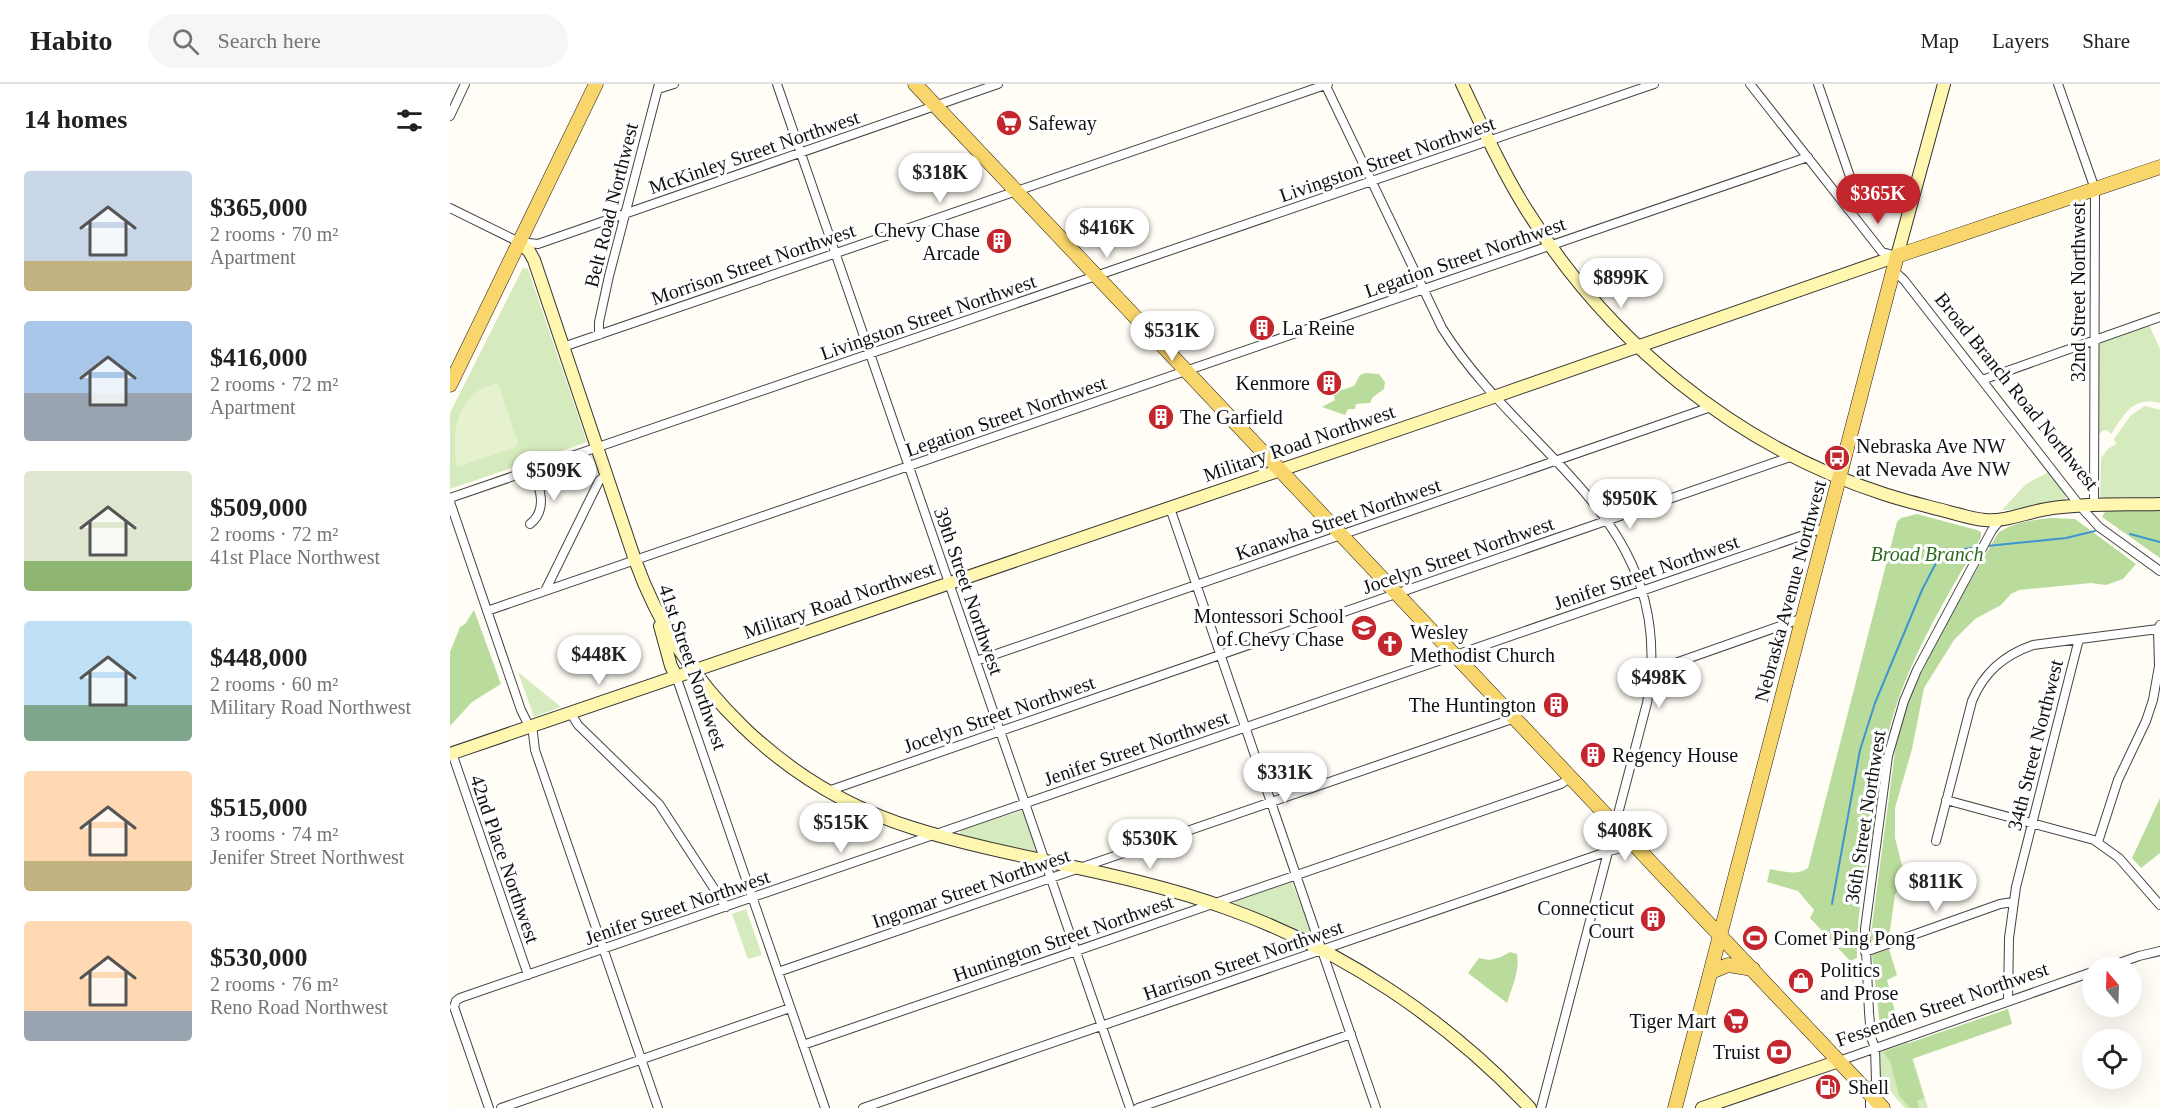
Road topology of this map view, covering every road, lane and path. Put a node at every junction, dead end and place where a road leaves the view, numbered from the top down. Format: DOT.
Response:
graph roads {
  1 [pos="465,84"];
  2 [pos="596,84"];
  3 [pos="674,84"];
  4 [pos="777,84"];
  5 [pos="915,84"];
  6 [pos="998,84"];
  7 [pos="1326,84"];
  8 [pos="1462,84"];
  9 [pos="1654,84"];
  10 [pos="1750,84"];
  11 [pos="1818,84"];
  12 [pos="1944,84"];
  13 [pos="2058,84"];
  14 [pos="658,87"];
  15 [pos="936,106"];
  16 [pos="450,116"];
  17 [pos="1489,141"];
  18 [pos="801,153"];
  19 [pos="1808,157"];
  20 [pos="2160,167"];
  21 [pos="1371,181"];
  22 [pos="2095,189"];
  23 [pos="1017,191"];
  24 [pos="450,208"];
  25 [pos="1848,209"];
  26 [pos="624,215"];
  27 [pos="519,242"];
  28 [pos="1550,245"];
  29 [pos="836,254"];
  30 [pos="1897,256"];
  31 [pos="1894,271"];
  32 [pos="1097,276"];
  33 [pos="1422,290"];
  34 [pos="2160,317"];
  35 [pos="599,335"];
  36 [pos="2094,339"];
  37 [pos="563,347"];
  38 [pos="1638,347"];
  39 [pos="870,354"];
  40 [pos="1187,371"];
  41 [pos="1982,380"];
  42 [pos="450,385"];
  43 [pos="1495,396"];
  44 [pos="1711,407"];
  45 [pos="597,447"];
  46 [pos="1793,456"];
  47 [pos="1556,461"];
  48 [pos="909,467"];
  49 [pos="533,469"];
  50 [pos="1281,470"];
  51 [pos="606,475"];
  52 [pos="1840,478"];
  53 [pos="450,500"];
  54 [pos="2160,504"];
  55 [pos="2080,506"];
  56 [pos="2094,506"];
  57 [pos="1170,508"];
  58 [pos="2001,519"];
  59 [pos="1609,521"];
  60 [pos="530,524"];
  61 [pos="1827,527"];
  62 [pos="1342,535"];
  63 [pos="635,560"];
  64 [pos="2160,571"];
  65 [pos="949,583"];
  66 [pos="1196,585"];
  67 [pos="545,591"];
  68 [pos="1643,591"];
  69 [pos="1398,594"];
  70 [pos="487,611"];
  71 [pos="1803,618"];
  72 [pos="660,619"];
  73 [pos="2159,627"];
  74 [pos="2079,639"];
  75 [pos="1220,655"];
  76 [pos="1456,656"];
  77 [pos="684,657"];
  78 [pos="976,661"];
  79 [pos="1651,669"];
  80 [pos="693,670"];
  81 [pos="676,676"];
  82 [pos="570,712"];
  83 [pos="1515,718"];
  84 [pos="526,727"];
  85 [pos="1245,728"];
  86 [pos="1000,731"];
  87 [pos="451,754"];
  88 [pos="1571,777"];
  89 [pos="828,791"];
  90 [pos="1946,800"];
  91 [pos="1271,802"];
  92 [pos="1025,804"];
  93 [pos="2032,822"];
  94 [pos="1616,824"];
  95 [pos="938,834"];
  96 [pos="1935,841"];
  97 [pos="2098,842"];
  98 [pos="1635,845"];
  99 [pos="1609,851"];
  100 [pos="1044,860"];
  101 [pos="1077,869"];
  102 [pos="1296,876"];
  103 [pos="1050,878"];
  104 [pos="752,898"];
  105 [pos="2013,902"];
  106 [pos="1214,904"];
  107 [pos="2160,905"];
  108 [pos="726,907"];
  109 [pos="1721,935"];
  110 [pos="603,949"];
  111 [pos="1322,950"];
  112 [pos="2160,951"];
  113 [pos="1076,952"];
  114 [pos="1865,952"];
  115 [pos="2141,957"];
  116 [pos="1753,969"];
  117 [pos="778,972"];
  118 [pos="1711,972"];
  119 [pos="528,975"];
  120 [pos="2082,976"];
  121 [pos="2008,1002"];
  122 [pos="790,1008"];
  123 [pos="1102,1026"];
  124 [pos="1351,1034"];
  125 [pos="803,1045"];
  126 [pos="1875,1048"];
  127 [pos="642,1060"];
  128 [pos="1839,1061"];
  129 [pos="1870,1101"];
  130 [pos="489,1108"];
  131 [pos="501,1108"];
  132 [pos="658,1108"];
  133 [pos="825,1108"];
  134 [pos="862,1108"];
  135 [pos="1130,1108"];
  136 [pos="1138,1108"];
  137 [pos="1376,1108"];
  138 [pos="1530,1108"];
  139 [pos="1541,1108"];
  140 [pos="1675,1108"];
  141 [pos="1702,1108"];
  142 [pos="1883,1108"];
  1 -- 16 [label="street"];
  2 -- 27 [label="main road"];
  3 -- 14 [label="street"];
  4 -- 18 [label="street, 39th Street Northwest"];
  5 -- 15 [label="main road"];
  6 -- 15 [label="street, McKinley Street Northwest"];
  7 -- 21 [label="street"];
  7 -- 23 [label="street, Morrison Street Northwest"];
  8 -- 17 [label="main road"];
  9 -- 17 [label="street, Livingston Street Northwest"];
  10 -- 19 [label="street"];
  11 -- 25 [label="street"];
  12 -- 30 [label="main road, Nebraska Avenue Northwest"];
  13 -- 22 [label="street, 32nd Street Northwest"];
  14 -- 26 [label="street, Belt Road Northwest"];
  15 -- 18 [label="street, McKinley Street Northwest"];
  15 -- 23 [label="main road"];
  17 -- 21 [label="street, Livingston Street Northwest"];
  17 -- 28 [label="main road"];
  18 -- 26 [label="street, McKinley Street Northwest"];
  18 -- 29 [label="street, 39th Street Northwest"];
  19 -- 25 [label="street"];
  19 -- 28 [label="street, Legation Street Northwest"];
  20 -- 22 [label="main road, Military Road Northwest"];
  21 -- 32 [label="street, Livingston Street Northwest"];
  21 -- 33 [label="street"];
  22 -- 30 [label="main road, Military Road Northwest"];
  22 -- 36 [label="street, 32nd Street Northwest"];
  23 -- 29 [label="street, Morrison Street Northwest"];
  23 -- 32 [label="main road"];
  24 -- 27 [label="street"];
  25 -- 30 [label="street"];
  26 -- 27 [label="street, McKinley Street Northwest"];
  26 -- 35 [label="street, Belt Road Northwest"];
  27 -- 37 [label="main road, 41st Street Northwest"];
  27 -- 42 [label="main road"];
  28 -- 33 [label="street, Legation Street Northwest"];
  28 -- 38 [label="main road"];
  29 -- 35 [label="street, Morrison Street Northwest"];
  29 -- 39 [label="street, 39th Street Northwest"];
  30 -- 31 [label="main road, Nebraska Avenue Northwest"];
  30 -- 38 [label="main road, Military Road Northwest"];
  31 -- 41 [label="street, Broad Branch Road Northwest"];
  31 -- 52 [label="main road, Nebraska Avenue Northwest"];
  32 -- 39 [label="street, Livingston Street Northwest"];
  32 -- 40 [label="main road"];
  33 -- 40 [label="street, Legation Street Northwest"];
  33 -- 43 [label="street"];
  34 -- 36 [label="street"];
  35 -- 37 [label="street, Morrison Street Northwest"];
  36 -- 41 [label="street"];
  36 -- 56 [label="street, 32nd Street Northwest"];
  37 -- 45 [label="main road, 41st Street Northwest"];
  38 -- 43 [label="main road, Military Road Northwest"];
  38 -- 44 [label="main road"];
  39 -- 45 [label="street, Livingston Street Northwest"];
  39 -- 48 [label="street, 39th Street Northwest"];
  40 -- 48 [label="street, Legation Street Northwest"];
  40 -- 50 [label="main road"];
  41 -- 55 [label="street, Broad Branch Road Northwest"];
  43 -- 47 [label="street"];
  43 -- 50 [label="main road, Military Road Northwest"];
  44 -- 46 [label="main road"];
  44 -- 47 [label="street, Kanawha Street Northwest"];
  45 -- 49 [label="street, Livingston Street Northwest"];
  45 -- 51 [label="main road, 41st Street Northwest"];
  46 -- 52 [label="main road"];
  46 -- 59 [label="street, Jocelyn Street Northwest"];
  47 -- 59 [label="street"];
  47 -- 62 [label="street, Kanawha Street Northwest"];
  48 -- 63 [label="street, Legation Street Northwest"];
  48 -- 65 [label="street, 39th Street Northwest"];
  49 -- 53 [label="street, Livingston Street Northwest"];
  49 -- 60 [label="street"];
  50 -- 57 [label="main road, Military Road Northwest"];
  50 -- 62 [label="main road"];
  51 -- 63 [label="main road, 41st Street Northwest"];
  51 -- 67 [label="street"];
  52 -- 58 [label="main road"];
  52 -- 61 [label="main road, Nebraska Avenue Northwest"];
  53 -- 70 [label="street"];
  54 -- 56 [label="main road, Broad Branch Road Northwest"];
  55 -- 56 [label="main road, Broad Branch Road Northwest"];
  55 -- 58 [label="main road"];
  55 -- 64 [label="street"];
  57 -- 65 [label="main road, Military Road Northwest"];
  57 -- 66 [label="street"];
  58 -- 114 [label="street, 36th Street Northwest"];
  59 -- 68 [label="street"];
  59 -- 69 [label="street, Jocelyn Street Northwest"];
  61 -- 68 [label="street, Jenifer Street Northwest"];
  61 -- 71 [label="main road, Nebraska Avenue Northwest"];
  62 -- 66 [label="street, Kanawha Street Northwest"];
  62 -- 69 [label="main road"];
  63 -- 67 [label="street, Legation Street Northwest"];
  63 -- 72 [label="main road, 41st Street Northwest"];
  65 -- 78 [label="street, 39th Street Northwest"];
  65 -- 80 [label="main road, Military Road Northwest"];
  66 -- 75 [label="street"];
  66 -- 78 [label="street, Kanawha Street Northwest"];
  67 -- 70 [label="street, Legation Street Northwest"];
  68 -- 76 [label="street, Jenifer Street Northwest"];
  68 -- 79 [label="street"];
  69 -- 75 [label="street, Jocelyn Street Northwest"];
  69 -- 76 [label="main road"];
  70 -- 84 [label="street"];
  71 -- 79 [label="street"];
  71 -- 109 [label="main road, Nebraska Avenue Northwest"];
  72 -- 77 [label="main road"];
  72 -- 81 [label="main road, 41st Street Northwest"];
  73 -- 74 [label="street"];
  73 -- 97 [label="street"];
  74 -- 90 [label="street"];
  74 -- 93 [label="street, 34th Street Northwest"];
  75 -- 85 [label="street"];
  75 -- 86 [label="street, Jocelyn Street Northwest"];
  76 -- 83 [label="main road"];
  76 -- 85 [label="street, Jenifer Street Northwest"];
  77 -- 80 [label="main road"];
  77 -- 81 [label="main road"];
  78 -- 86 [label="street, 39th Street Northwest"];
  79 -- 94 [label="street"];
  80 -- 81 [label="main road, Military Road Northwest"];
  80 -- 89 [label="main road"];
  81 -- 82 [label="main road, Military Road Northwest"];
  81 -- 104 [label="street, 41st Street Northwest"];
  82 -- 84 [label="main road, Military Road Northwest"];
  82 -- 108 [label="street"];
  83 -- 88 [label="main road"];
  83 -- 91 [label="street, Ingomar Street Northwest"];
  84 -- 87 [label="main road, Military Road Northwest"];
  84 -- 110 [label="street"];
  85 -- 91 [label="street"];
  85 -- 92 [label="street, Jenifer Street Northwest"];
  86 -- 89 [label="street, Jocelyn Street Northwest"];
  86 -- 92 [label="street, 39th Street Northwest"];
  87 -- 119 [label="street, 42nd Place Northwest"];
  88 -- 94 [label="main road"];
  88 -- 102 [label="street, Huntington Street Northwest"];
  89 -- 95 [label="main road"];
  90 -- 93 [label="street"];
  90 -- 96 [label="street"];
  91 -- 101 [label="street, Ingomar Street Northwest"];
  91 -- 102 [label="street"];
  92 -- 95 [label="street, Jenifer Street Northwest"];
  92 -- 100 [label="street, 39th Street Northwest"];
  93 -- 97 [label="street"];
  93 -- 105 [label="street, 34th Street Northwest"];
  94 -- 98 [label="main road"];
  94 -- 99 [label="street"];
  95 -- 100 [label="main road"];
  95 -- 104 [label="street, Jenifer Street Northwest"];
  97 -- 107 [label="street"];
  98 -- 99 [label="street, Harrison Street Northwest"];
  98 -- 109 [label="main road"];
  99 -- 111 [label="street, Harrison Street Northwest"];
  99 -- 139 [label="street"];
  100 -- 101 [label="main road"];
  100 -- 103 [label="street, 39th Street Northwest"];
  101 -- 103 [label="street, Ingomar Street Northwest"];
  101 -- 106 [label="main road"];
  102 -- 106 [label="street, Huntington Street Northwest"];
  102 -- 111 [label="street"];
  103 -- 113 [label="street, 39th Street Northwest"];
  103 -- 117 [label="street, Ingomar Street Northwest"];
  104 -- 108 [label="street, Jenifer Street Northwest"];
  104 -- 117 [label="street, 41st Street Northwest"];
  105 -- 114 [label="street"];
  105 -- 121 [label="street, 34th Street Northwest"];
  106 -- 111 [label="main road"];
  106 -- 113 [label="street, Huntington Street Northwest"];
  108 -- 110 [label="street, Jenifer Street Northwest"];
  109 -- 116 [label="main road"];
  109 -- 118 [label="main road, Nebraska Avenue Northwest"];
  110 -- 119 [label="street, Jenifer Street Northwest"];
  110 -- 127 [label="street"];
  111 -- 123 [label="street, Harrison Street Northwest"];
  111 -- 124 [label="street"];
  111 -- 138 [label="main road"];
  112 -- 115 [label="street"];
  113 -- 123 [label="street, 39th Street Northwest"];
  113 -- 125 [label="street, Huntington Street Northwest"];
  114 -- 126 [label="street, 36th Street Northwest"];
  116 -- 118 [label="main road"];
  116 -- 128 [label="main road"];
  117 -- 122 [label="street, 41st Street Northwest"];
  118 -- 140 [label="main road, Nebraska Avenue Northwest"];
  119 -- 130 [label="street, Jenifer Street Northwest"];
  120 -- 121 [label="street, Fessenden Street Northwest"];
  121 -- 126 [label="street, Fessenden Street Northwest"];
  122 -- 125 [label="street, 41st Street Northwest"];
  122 -- 127 [label="street"];
  123 -- 134 [label="street, Harrison Street Northwest"];
  123 -- 135 [label="street, 39th Street Northwest"];
  124 -- 136 [label="street"];
  124 -- 137 [label="street"];
  125 -- 133 [label="street, 41st Street Northwest"];
  126 -- 128 [label="street, Fessenden Street Northwest"];
  126 -- 129 [label="street, 36th Street Northwest"];
  127 -- 131 [label="street"];
  127 -- 132 [label="street"];
  128 -- 129 [label="main road"];
  128 -- 141 [label="main road, Fessenden Street Northwest"];
  129 -- 142 [label="main road"];
}
